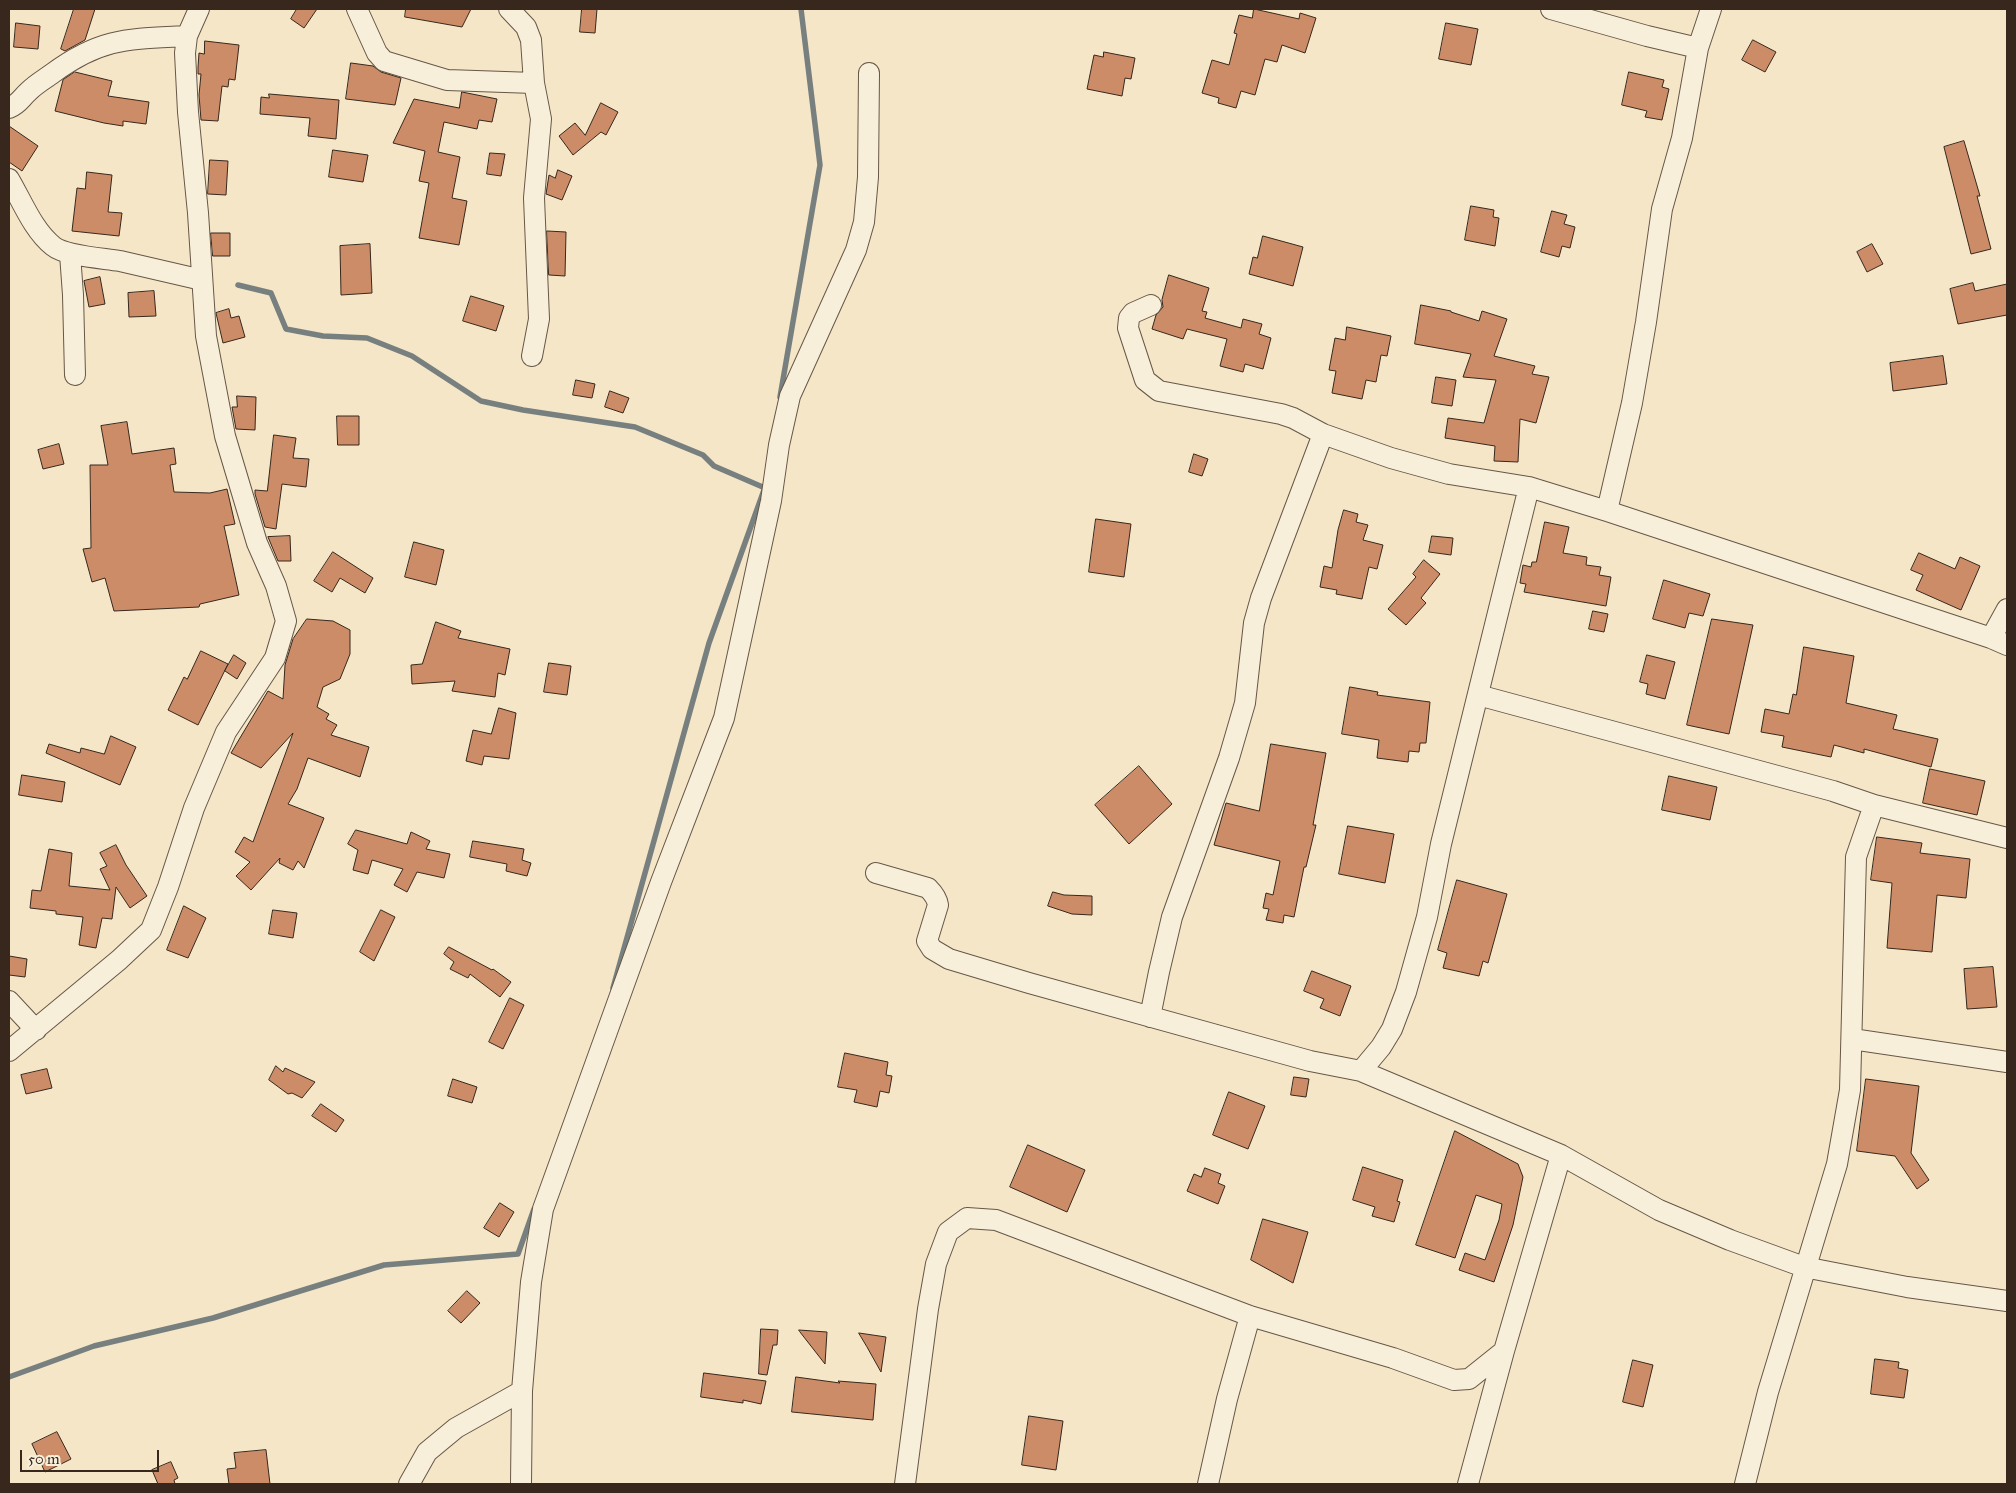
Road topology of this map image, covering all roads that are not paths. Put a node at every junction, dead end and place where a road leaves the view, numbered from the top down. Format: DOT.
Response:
graph roads {
  1 [pos="198,9"];
  2 [pos="356,9"];
  3 [pos="509,9"];
  4 [pos="1551,9"];
  5 [pos="1711,9"];
  6 [pos="187,36"];
  7 [pos="1698,48"];
  8 [pos="869,73"];
  9 [pos="534,83"];
  10 [pos="12,111"];
  11 [pos="9,179"];
  12 [pos="70,254"];
  13 [pos="202,280"];
  14 [pos="1151,305"];
  15 [pos="532,356"];
  16 [pos="75,375"];
  17 [pos="1323,434"];
  18 [pos="1529,487"];
  19 [pos="1608,511"];
  20 [pos="2007,609"];
  21 [pos="1999,642"];
  22 [pos="1478,695"];
  23 [pos="1874,805"];
  24 [pos="2007,838"];
  25 [pos="876,873"];
  26 [pos="9,1001"];
  27 [pos="1150,1016"];
  28 [pos="36,1030"];
  29 [pos="1852,1039"];
  30 [pos="9,1051"];
  31 [pos="2007,1062"];
  32 [pos="1361,1071"];
  33 [pos="1561,1155"];
  34 [pos="1804,1267"];
  35 [pos="2007,1301"];
  36 [pos="1250,1316"];
  37 [pos="1504,1351"];
  38 [pos="522,1391"];
  39 [pos="409,1484"];
  40 [pos="521,1484"];
  41 [pos="905,1484"];
  42 [pos="1208,1484"];
  43 [pos="1468,1484"];
  44 [pos="1745,1484"];
  1 -- 6 [label="street"];
  2 -- 9 [label="street"];
  3 -- 9 [label="street"];
  4 -- 7 [label="street"];
  5 -- 7 [label="street"];
  6 -- 10 [label="street"];
  6 -- 13 [label="street"];
  7 -- 19 [label="street"];
  8 -- 38 [label="street"];
  9 -- 15 [label="street"];
  11 -- 12 [label="street"];
  12 -- 13 [label="street"];
  12 -- 16 [label="street"];
  13 -- 28 [label="street"];
  14 -- 17 [label="street"];
  17 -- 18 [label="street"];
  17 -- 27 [label="street"];
  18 -- 19 [label="street"];
  18 -- 22 [label="street"];
  19 -- 21 [label="street"];
  20 -- 21 [label="street"];
  22 -- 23 [label="street"];
  22 -- 32 [label="street"];
  23 -- 24 [label="street"];
  23 -- 29 [label="street"];
  25 -- 27 [label="street"];
  26 -- 28 [label="street"];
  27 -- 32 [label="street"];
  28 -- 30 [label="street"];
  29 -- 31 [label="street"];
  29 -- 34 [label="street"];
  32 -- 33 [label="street"];
  33 -- 34 [label="street"];
  33 -- 37 [label="street"];
  34 -- 35 [label="street"];
  34 -- 44 [label="street"];
  36 -- 37 [label="street"];
  36 -- 41 [label="street"];
  36 -- 42 [label="street"];
  37 -- 43 [label="street"];
  38 -- 39 [label="street"];
  38 -- 40 [label="street"];
}
